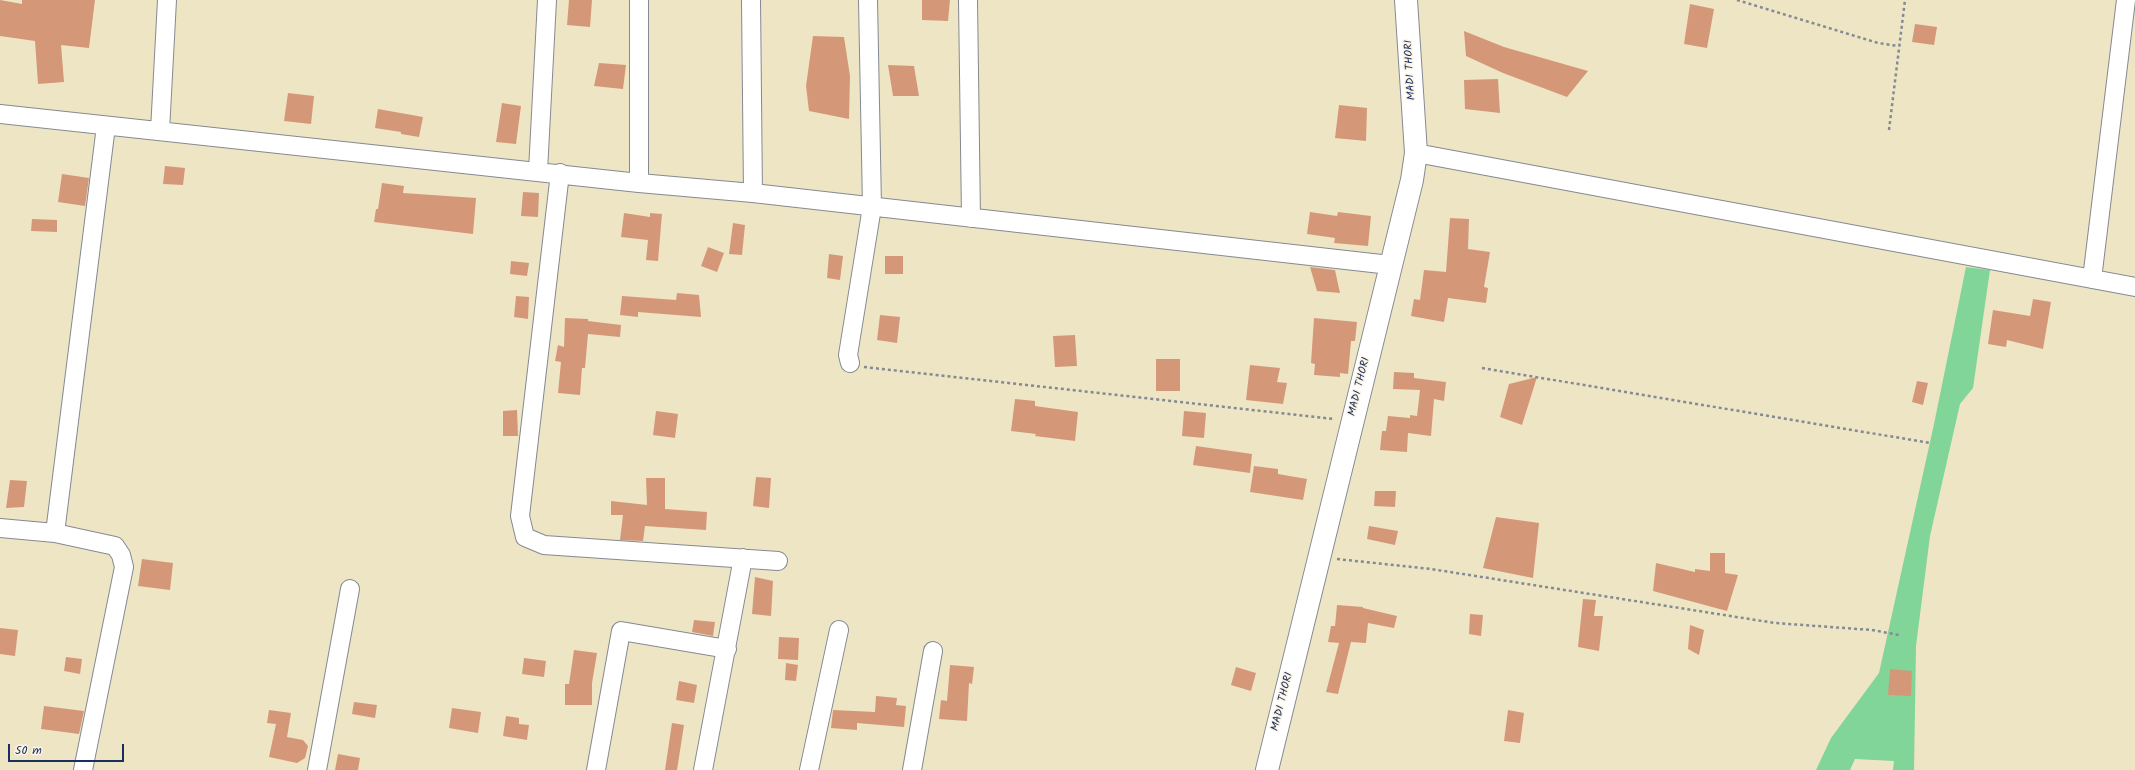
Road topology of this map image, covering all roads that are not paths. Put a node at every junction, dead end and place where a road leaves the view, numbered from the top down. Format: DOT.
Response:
graph roads {
  1 [pos="167,0"];
  2 [pos="547,0"];
  3 [pos="639,0"];
  4 [pos="750,0"];
  5 [pos="868,0"];
  6 [pos="968,0"];
  7 [pos="1406,0"];
  8 [pos="2129,12"];
  9 [pos="0,114"];
  10 [pos="106,126"];
  11 [pos="160,131"];
  12 [pos="1416,152"];
  13 [pos="538,171"];
  14 [pos="560,173"];
  15 [pos="639,183"];
  16 [pos="753,193"];
  17 [pos="872,207"];
  18 [pos="971,218"];
  19 [pos="1390,265"];
  20 [pos="2092,279"];
  21 [pos="2135,287"];
  22 [pos="850,363"];
  23 [pos="0,528"];
  24 [pos="55,533"];
  25 [pos="743,558"];
  26 [pos="778,561"];
  27 [pos="350,589"];
  28 [pos="839,630"];
  29 [pos="727,650"];
  30 [pos="933,651"];
  31 [pos="83,770"];
  32 [pos="317,770"];
  33 [pos="596,770"];
  34 [pos="703,770"];
  35 [pos="809,770"];
  36 [pos="912,770"];
  37 [pos="1267,770"];
  1 -- 11 [label="street"];
  2 -- 13 [label="street"];
  3 -- 15 [label="street"];
  4 -- 16 [label="street"];
  5 -- 17 [label="street"];
  6 -- 18 [label="street"];
  7 -- 12 [label="main road, MADI THORI"];
  8 -- 20 [label="street"];
  9 -- 10 [label="street"];
  10 -- 11 [label="street"];
  10 -- 24 [label="street"];
  11 -- 13 [label="street"];
  12 -- 19 [label="main road, MADI THORI"];
  12 -- 20 [label="street"];
  13 -- 14 [label="street"];
  14 -- 15 [label="street"];
  14 -- 25 [label="street"];
  15 -- 16 [label="street"];
  16 -- 17 [label="street"];
  17 -- 18 [label="street"];
  17 -- 22 [label="street"];
  18 -- 19 [label="street"];
  19 -- 37 [label="main road, MADI THORI"];
  20 -- 21 [label="street"];
  23 -- 24 [label="street"];
  24 -- 31 [label="street"];
  25 -- 26 [label="street"];
  25 -- 29 [label="street"];
  27 -- 32 [label="street"];
  28 -- 35 [label="street"];
  29 -- 33 [label="street"];
  29 -- 34 [label="street"];
  30 -- 36 [label="street"];
}
